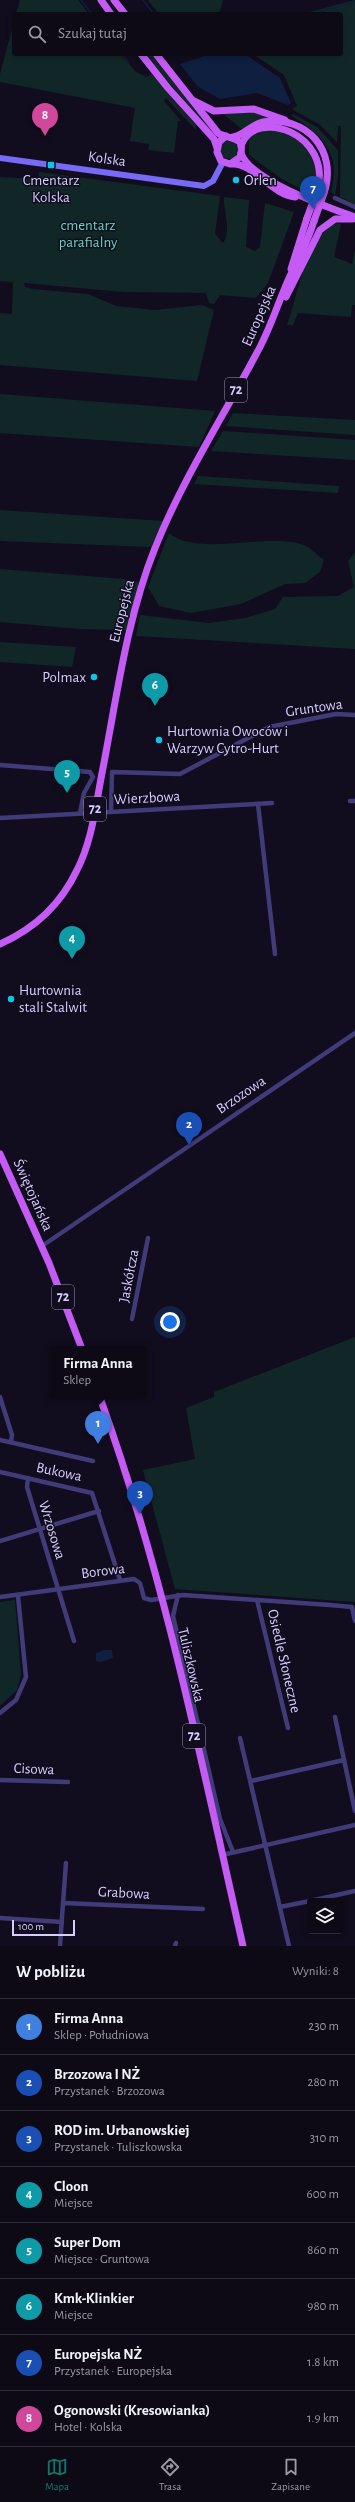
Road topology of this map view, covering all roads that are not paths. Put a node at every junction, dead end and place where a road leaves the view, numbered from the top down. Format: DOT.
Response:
graph roads {
  1 [pos="101,0"];
  2 [pos="114,0"];
  3 [pos="110,12"];
  4 [pos="123,12"];
  5 [pos="144,56"];
  6 [pos="158,56"];
  7 [pos="189,97"];
  8 [pos="288,122"];
  9 [pos="230,136"];
  10 [pos="217,148"];
  11 [pos="241,149"];
  12 [pos="0,158"];
  13 [pos="226,163"];
  14 [pos="321,192"];
  15 [pos="300,197"];
  16 [pos="335,198"];
  17 [pos="355,207"];
  18 [pos="355,218"];
  19 [pos="277,311"];
  20 [pos="355,715"];
  21 [pos="0,765"];
  22 [pos="272,803"];
  23 [pos="258,804"];
  24 [pos="111,812"];
  25 [pos="80,813"];
  26 [pos="94,813"];
  27 [pos="0,818"];
  28 [pos="0,944"];
  29 [pos="275,954"];
  30 [pos="355,1033"];
  31 [pos="0,1154"];
  32 [pos="148,1238"];
  33 [pos="42,1246"];
  34 [pos="132,1319"];
  35 [pos="81,1346"];
  36 [pos="0,1397"];
  37 [pos="100,1398"];
  38 [pos="0,1440"];
  39 [pos="11,1442"];
  40 [pos="92,1461"];
  41 [pos="0,1472"];
  42 [pos="28,1478"];
  43 [pos="100,1511"];
  44 [pos="39,1529"];
  45 [pos="0,1541"];
  46 [pos="120,1580"];
  47 [pos="58,1589"];
  48 [pos="178,1595"];
  49 [pos="18,1596"];
  50 [pos="0,1597"];
  51 [pos="162,1598"];
  52 [pos="257,1600"];
  53 [pos="355,1621"];
  54 [pos="74,1641"];
  55 [pos="0,1713"];
  56 [pos="335,1717"];
  57 [pos="288,1728"];
  58 [pos="240,1738"];
  59 [pos="344,1760"];
  60 [pos="0,1780"];
  61 [pos="251,1781"];
  62 [pos="68,1782"];
  63 [pos="355,1811"];
  64 [pos="355,1825"];
  65 [pos="265,1845"];
  66 [pos="233,1852"];
  67 [pos="222,1855"];
  68 [pos="66,1863"];
  69 [pos="355,1891"];
  70 [pos="324,1898"];
  71 [pos="63,1902"];
  72 [pos="307,1902"];
  73 [pos="280,1907"];
  74 [pos="203,1909"];
  75 [pos="0,1918"];
  76 [pos="62,1922"];
  77 [pos="60,1946"];
  78 [pos="243,1946"];
  79 [pos="289,1946"];
  1 -- 3 [label="main road"];
  2 -- 4 [label="main road"];
  5 -- 10 [label="main road"];
  6 -- 7 [label="main road"];
  7 -- 8 [label="main road"];
  7 -- 9 [label="main road"];
  8 -- 9 [label="main road, Europejska / 72"];
  8 -- 14 [label="main road, Europejska / 72"];
  9 -- 10 [label="main road"];
  9 -- 11 [label="main road"];
  10 -- 13 [label="main road"];
  11 -- 13 [label="main road"];
  11 -- 14 [label="main road, Europejska / 72"];
  11 -- 15 [label="main road"];
  12 -- 13 [label="street, Kolska"];
  13 -- 15 [label="main road"];
  14 -- 19 [label="main road, Europejska / 72, bridge"];
  15 -- 18 [label="main road"];
  16 -- 17 [label="street"];
  18 -- 19 [label="main road, 72"];
  19 -- 26 [label="main road, Europejska / 72"];
  20 -- 24 [label="street, Gruntowa"];
  21 -- 25 [label="street"];
  22 -- 23 [label="street, Wierzbowa"];
  23 -- 24 [label="street, Wierzbowa"];
  23 -- 29 [label="street"];
  24 -- 26 [label="street, Wierzbowa"];
  25 -- 26 [label="street, Wierzbowa"];
  25 -- 27 [label="street, Wierzbowa"];
  26 -- 28 [label="main road, Europejska / 72"];
  30 -- 33 [label="street, Brzozowa"];
  31 -- 33 [label="main road, Świętojańska / 72"];
  32 -- 34 [label="street, Jaskółcza"];
  33 -- 35 [label="main road, 72"];
  36 -- 39 [label="street"];
  37 -- 51 [label="main road, Tuliszkowska / 72"];
  38 -- 39 [label="street"];
  39 -- 40 [label="street"];
  41 -- 42 [label="street, Bukowa"];
  42 -- 43 [label="street, Bukowa"];
  42 -- 44 [label="street, Wrzosowa"];
  43 -- 44 [label="street"];
  43 -- 46 [label="street, Bukowa"];
  44 -- 45 [label="street"];
  44 -- 47 [label="street, Wrzosowa"];
  46 -- 47 [label="street, Borowa"];
  46 -- 51 [label="street, Borowa"];
  47 -- 49 [label="street, Borowa"];
  47 -- 54 [label="street"];
  48 -- 51 [label="street, Osiedle Słoneczne"];
  48 -- 52 [label="street, Osiedle Słoneczne"];
  48 -- 66 [label="street"];
  49 -- 50 [label="street, Borowa"];
  49 -- 55 [label="street"];
  51 -- 67 [label="main road, Tuliszkowska / 72"];
  52 -- 53 [label="street, Osiedle Słoneczne"];
  52 -- 57 [label="street, Osiedle Słoneczne"];
  56 -- 59 [label="street"];
  58 -- 61 [label="street"];
  59 -- 61 [label="street"];
  59 -- 63 [label="street"];
  60 -- 62 [label="street, Cisowa"];
  61 -- 65 [label="street"];
  64 -- 65 [label="street"];
  65 -- 66 [label="street"];
  65 -- 73 [label="street"];
  66 -- 67 [label="street"];
  67 -- 78 [label="main road, Tuliszkowska / 72"];
  68 -- 71 [label="street"];
  69 -- 70 [label="street"];
  71 -- 74 [label="street, Grabowa"];
  71 -- 76 [label="street"];
  72 -- 73 [label="street"];
  73 -- 79 [label="street"];
  75 -- 76 [label="street"];
  76 -- 77 [label="street"];
}
